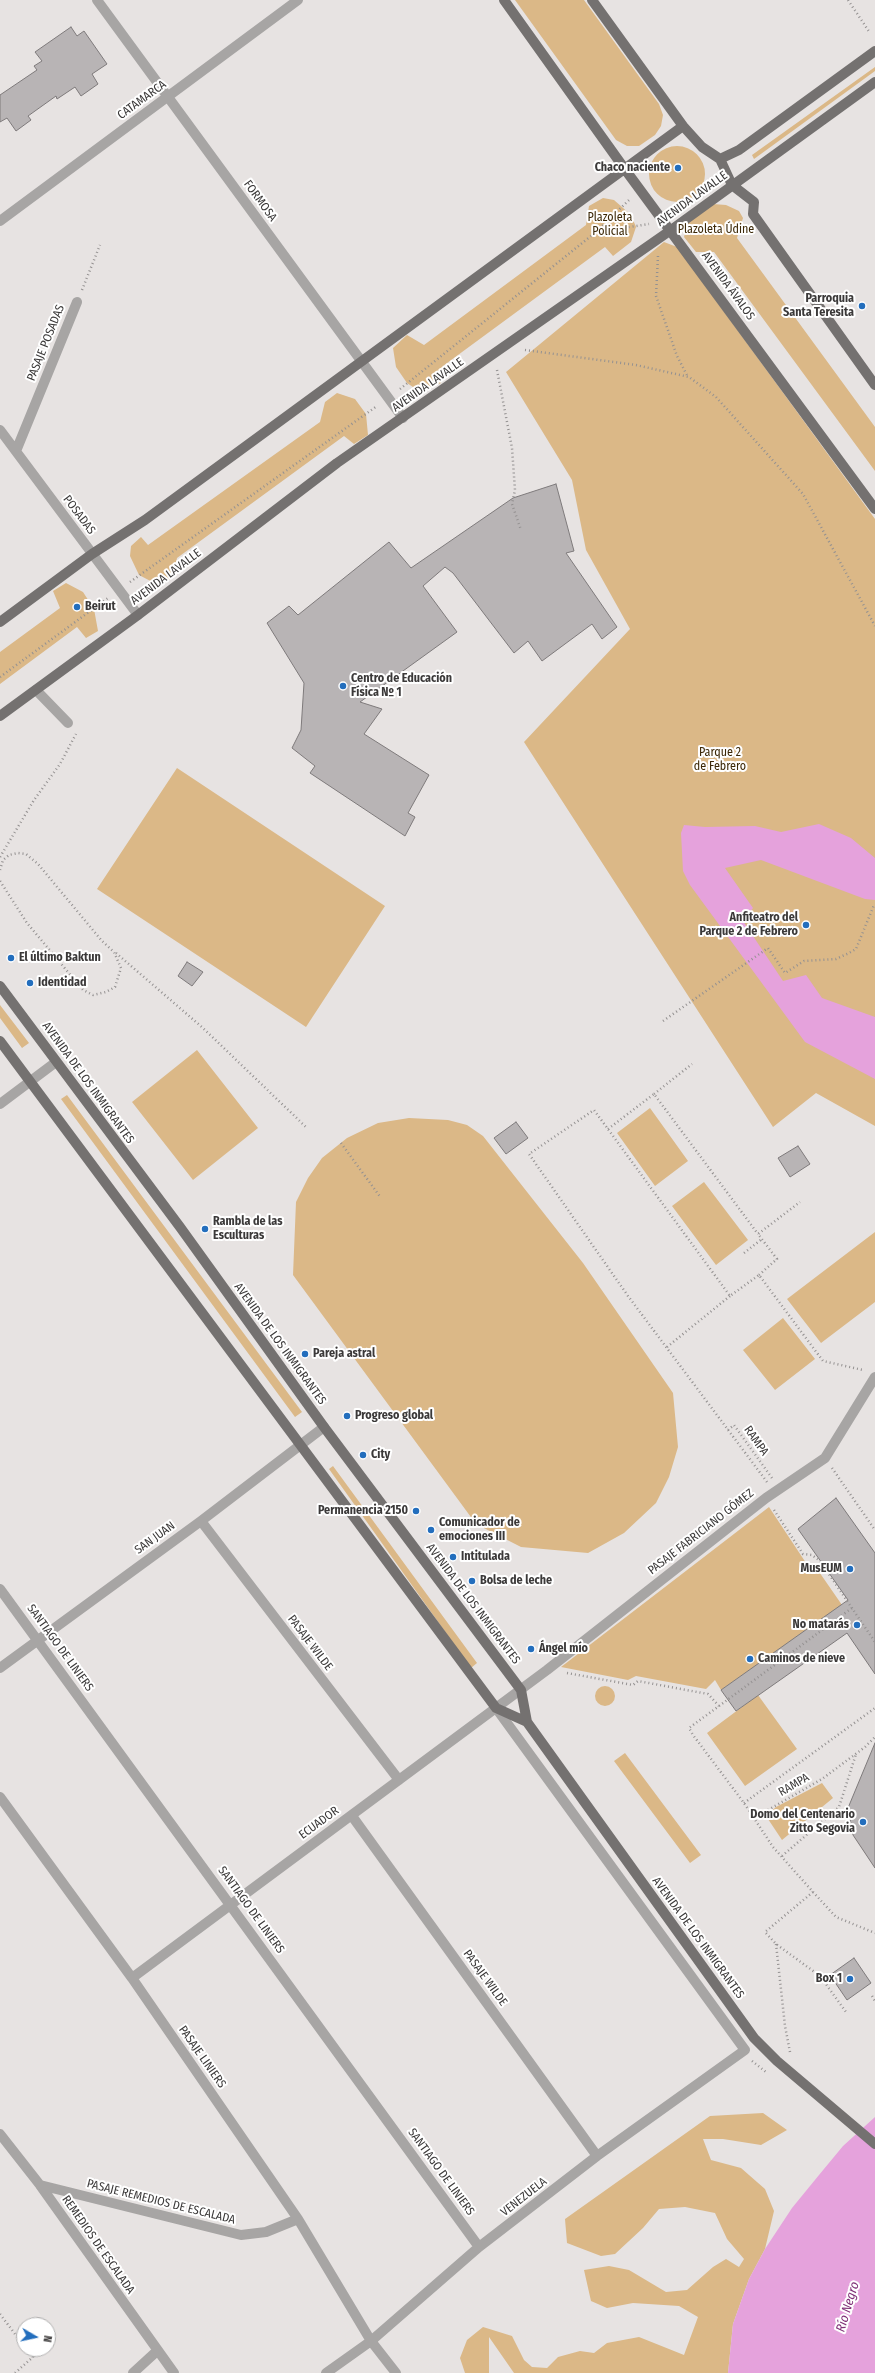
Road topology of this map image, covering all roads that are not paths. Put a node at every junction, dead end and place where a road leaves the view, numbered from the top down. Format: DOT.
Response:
graph roads {
  1 [pos="97,0"];
  2 [pos="298,0"];
  3 [pos="504,0"];
  4 [pos="592,0"];
  5 [pos="875,51"];
  6 [pos="875,82"];
  7 [pos="167,98"];
  8 [pos="683,126"];
  9 [pos="720,159"];
  10 [pos="624,168"];
  11 [pos="732,185"];
  12 [pos="0,220"];
  13 [pos="671,230"];
  14 [pos="77,302"];
  15 [pos="361,361"];
  16 [pos="875,385"];
  17 [pos="403,418"];
  18 [pos="0,430"];
  19 [pos="16,451"];
  20 [pos="875,509"];
  21 [pos="92,554"];
  22 [pos="138,615"];
  23 [pos="0,622"];
  24 [pos="36,690"];
  25 [pos="0,716"];
  26 [pos="68,723"];
  27 [pos="0,986"];
  28 [pos="0,1041"];
  29 [pos="56,1062"];
  30 [pos="30,1082"];
  31 [pos="0,1104"];
  32 [pos="872,1374"];
  33 [pos="324,1427"];
  34 [pos="301,1445"];
  35 [pos="201,1521"];
  36 [pos="0,1589"];
  37 [pos="38,1640"];
  38 [pos="0,1668"];
  39 [pos="521,1690"];
  40 [pos="496,1708"];
  41 [pos="527,1722"];
  42 [pos="399,1780"];
  43 [pos="0,1797"];
  44 [pos="352,1816"];
  45 [pos="230,1904"];
  46 [pos="132,1978"];
  47 [pos="0,2134"];
  48 [pos="875,2144"];
  49 [pos="597,2156"];
  50 [pos="40,2185"];
  51 [pos="298,2219"];
  52 [pos="479,2247"];
  53 [pos="371,2340"];
  54 [pos="157,2351"];
  55 [pos="132,2373"];
  56 [pos="174,2373"];
  57 [pos="326,2373"];
  58 [pos="396,2373"];
  1 -- 7 [label="street, FORMOSA"];
  2 -- 7 [label="street, CATAMARCA"];
  3 -- 10 [label="main road, AVENIDA ÁVALOS"];
  4 -- 8 [label="main road"];
  5 -- 9 [label="main road, AVENIDA LAVALLE"];
  6 -- 11 [label="main road, AVENIDA LAVALLE"];
  7 -- 12 [label="street, CATAMARCA"];
  7 -- 15 [label="street, FORMOSA"];
  8 -- 9 [label="main road"];
  8 -- 10 [label="main road"];
  9 -- 11 [label="main road"];
  10 -- 13 [label="main road, AVENIDA ÁVALOS"];
  10 -- 15 [label="main road"];
  11 -- 13 [label="main road, AVENIDA LAVALLE"];
  11 -- 16 [label="main road"];
  13 -- 17 [label="main road, AVENIDA LAVALLE"];
  13 -- 20 [label="main road, AVENIDA ÁVALOS"];
  14 -- 19 [label="street, PASAJE POSADAS"];
  15 -- 17 [label="street, FORMOSA"];
  15 -- 21 [label="main road"];
  17 -- 22 [label="main road, AVENIDA LAVALLE"];
  18 -- 19 [label="street, POSADAS"];
  19 -- 21 [label="street, POSADAS"];
  21 -- 22 [label="street, POSADAS"];
  21 -- 23 [label="main road"];
  22 -- 24 [label="main road, AVENIDA LAVALLE"];
  24 -- 25 [label="main road, AVENIDA LAVALLE"];
  24 -- 26 [label="street"];
  27 -- 29 [label="main road, AVENIDA DE LOS INMIGRANTES"];
  28 -- 30 [label="main road"];
  29 -- 30 [label="street"];
  29 -- 33 [label="main road, AVENIDA DE LOS INMIGRANTES"];
  30 -- 31 [label="street"];
  30 -- 34 [label="main road"];
  32 -- 39 [label="street, PASAJE FABRICIANO GÓMEZ"];
  33 -- 34 [label="street, SAN JUAN"];
  33 -- 39 [label="main road, AVENIDA DE LOS INMIGRANTES"];
  34 -- 35 [label="street, SAN JUAN"];
  34 -- 40 [label="main road"];
  35 -- 37 [label="street, SAN JUAN"];
  35 -- 42 [label="street, PASAJE WILDE"];
  36 -- 37 [label="street, SANTIAGO DE LINIERS"];
  37 -- 38 [label="street, SAN JUAN"];
  37 -- 45 [label="street, SANTIAGO DE LINIERS"];
  39 -- 40 [label="street, ECUADOR"];
  39 -- 41 [label="main road, AVENIDA DE LOS INMIGRANTES"];
  40 -- 41 [label="main road"];
  40 -- 42 [label="street, ECUADOR"];
  40 -- 49 [label="street, VENEZUELA"];
  41 -- 48 [label="main road, AVENIDA DE LOS INMIGRANTES"];
  42 -- 44 [label="street, ECUADOR"];
  43 -- 46 [label="street, PASAJE LINIERS"];
  44 -- 45 [label="street, ECUADOR"];
  44 -- 49 [label="street, PASAJE WILDE"];
  45 -- 46 [label="street, ECUADOR"];
  45 -- 52 [label="street, SANTIAGO DE LINIERS"];
  46 -- 51 [label="street, PASAJE LINIERS"];
  47 -- 50 [label="street, REMEDIOS DE ESCALADA"];
  49 -- 52 [label="street, VENEZUELA"];
  50 -- 51 [label="street, PASAJE REMEDIOS DE ESCALADA"];
  50 -- 54 [label="street, REMEDIOS DE ESCALADA"];
  51 -- 53 [label="street, PASAJE LINIERS"];
  52 -- 53 [label="street, VENEZUELA"];
  53 -- 57 [label="street, VENEZUELA"];
  53 -- 58 [label="street"];
  54 -- 55 [label="street"];
  54 -- 56 [label="street, REMEDIOS DE ESCALADA"];
}
